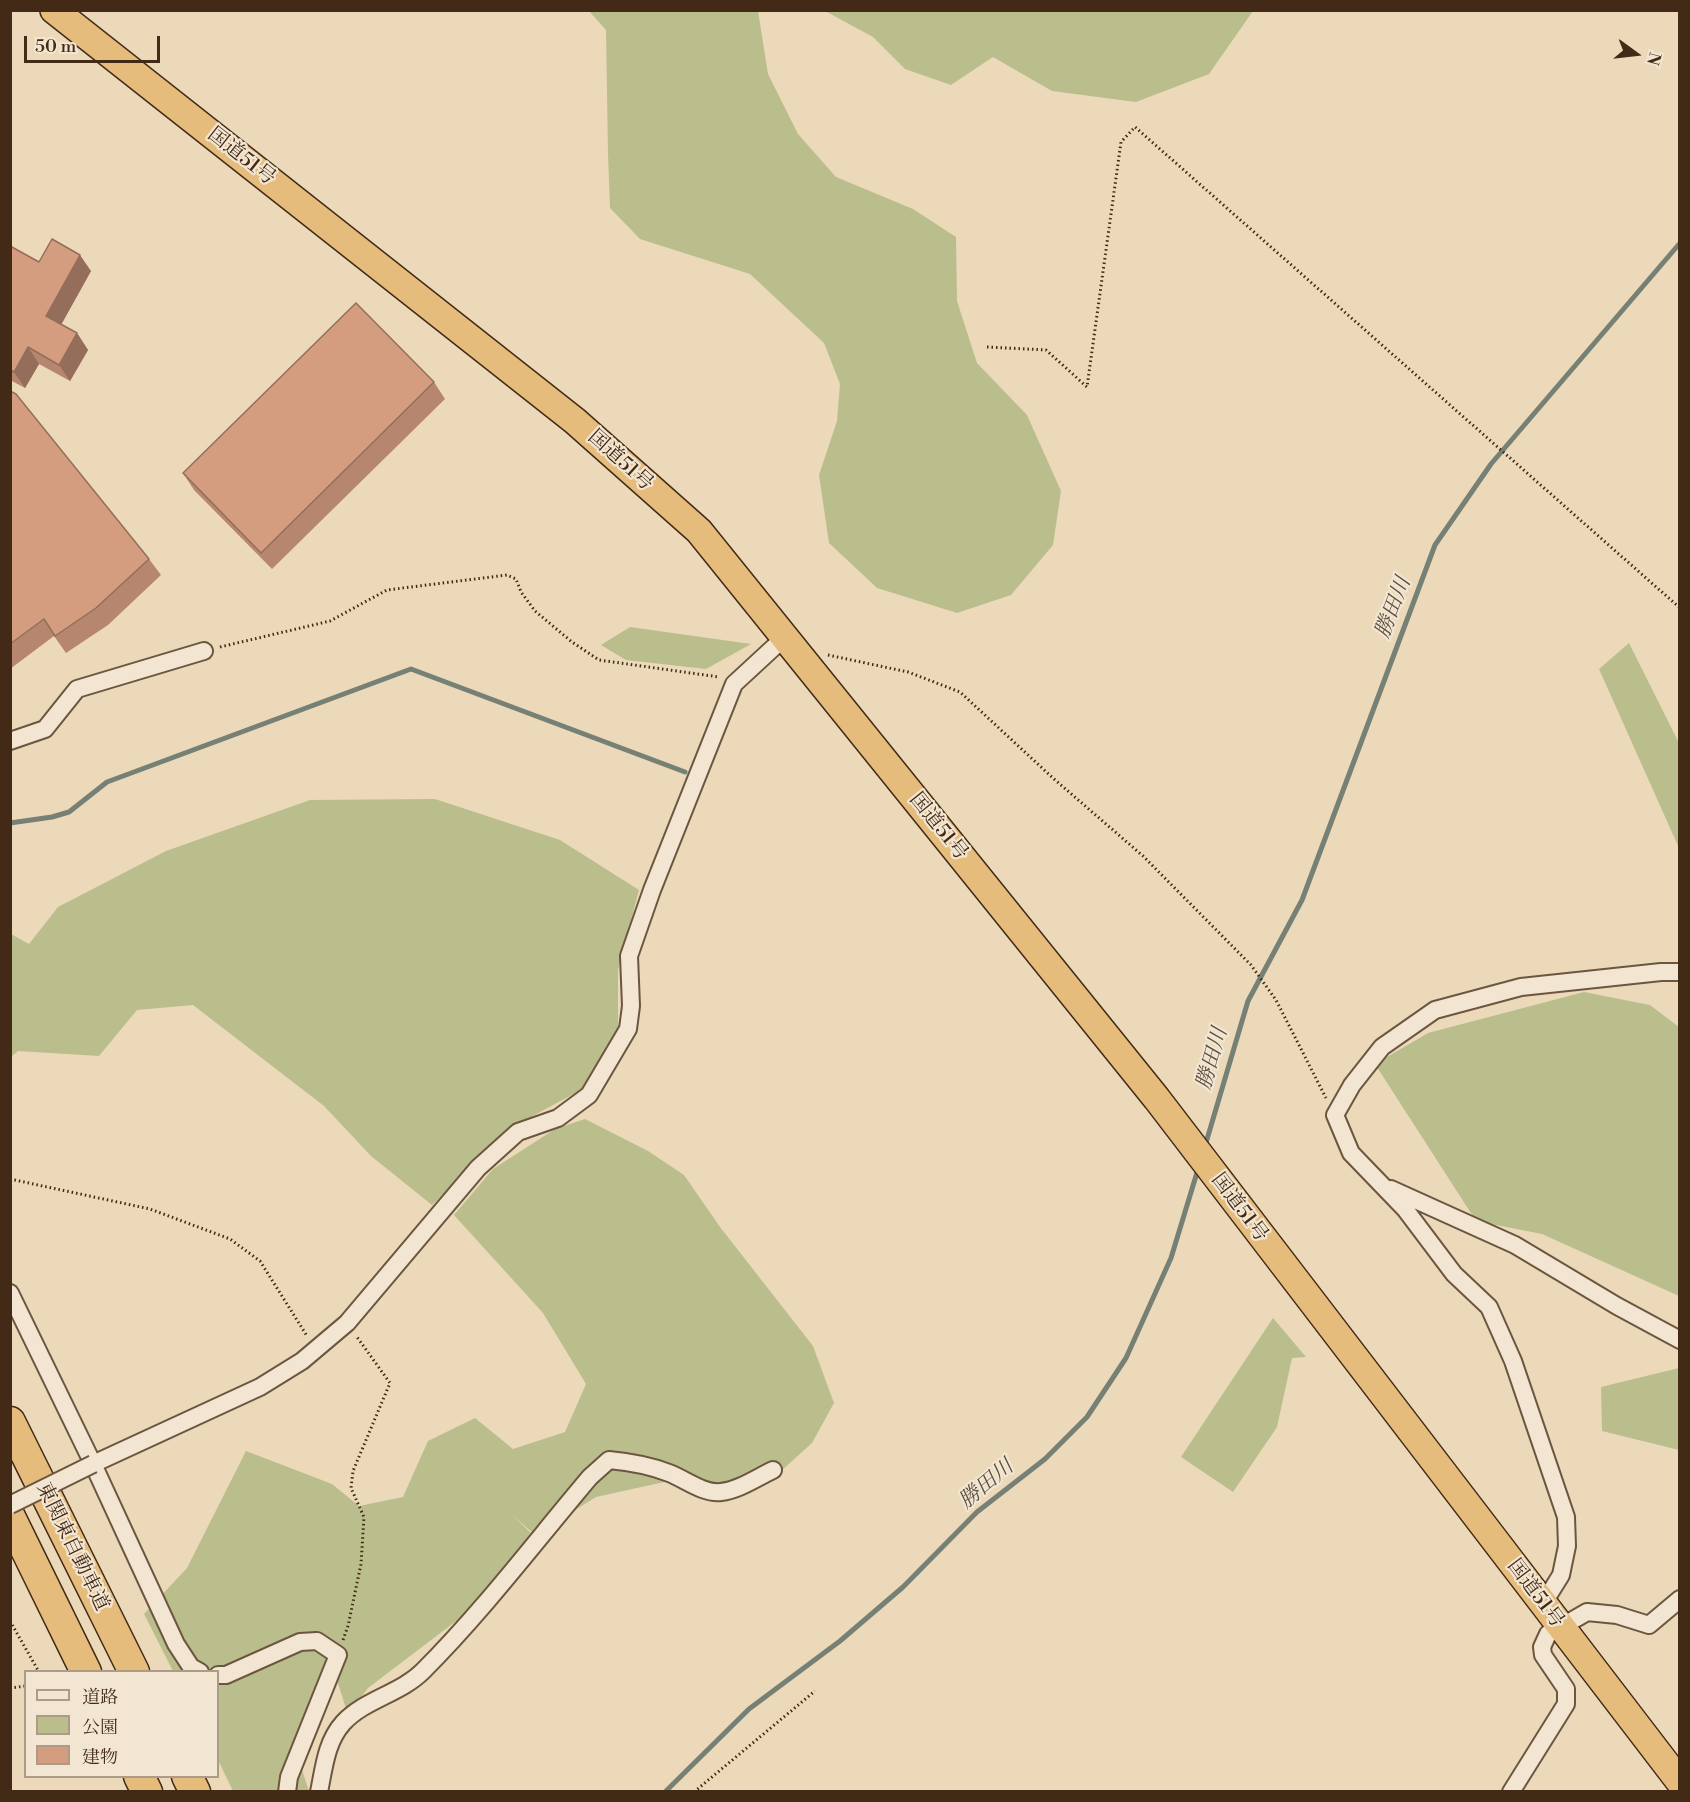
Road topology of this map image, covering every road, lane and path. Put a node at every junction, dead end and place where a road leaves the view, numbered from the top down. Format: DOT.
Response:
graph roads {
  1 [pos="54,10"];
  2 [pos="987,347"];
  3 [pos="1680,608"];
  4 [pos="790,642"];
  5 [pos="204,651"];
  6 [pos="739,679"];
  7 [pos="10,741"];
  8 [pos="1680,972"];
  9 [pos="1335,1115"];
  10 [pos="10,1179"];
  11 [pos="1382,1185"];
  12 [pos="10,1293"];
  13 [pos="347,1323"];
  14 [pos="1680,1340"];
  15 [pos="315,1350"];
  16 [pos="10,1422"];
  17 [pos="93,1464"];
  18 [pos="772,1470"];
  19 [pos="10,1505"];
  20 [pos="10,1517"];
  21 [pos="1680,1599"];
  22 [pos="1554,1618"];
  23 [pos="10,1621"];
  24 [pos="338,1655"];
  25 [pos="38,1670"];
  26 [pos="86,1670"];
  27 [pos="134,1670"];
  28 [pos="198,1670"];
  29 [pos="219,1675"];
  30 [pos="815,1691"];
  31 [pos="1680,1782"];
  32 [pos="287,1791"];
  33 [pos="319,1791"];
  34 [pos="694,1791"];
  35 [pos="1512,1791"];
  1 -- 4 [label="highway, 国道51号"];
  2 -- 3 [label="path"];
  4 -- 6 [label="street"];
  4 -- 9 [label="path"];
  4 -- 22 [label="highway, 国道51号"];
  5 -- 6 [label="path"];
  5 -- 7 [label="street"];
  6 -- 13 [label="street"];
  8 -- 9 [label="street"];
  9 -- 11 [label="street"];
  10 -- 15 [label="path"];
  11 -- 14 [label="street"];
  11 -- 22 [label="street"];
  12 -- 17 [label="street"];
  13 -- 15 [label="street"];
  13 -- 24 [label="path"];
  15 -- 17 [label="street"];
  16 -- 27 [label="highway, 東関東自動車道"];
  17 -- 19 [label="street, bridge"];
  17 -- 28 [label="street"];
  18 -- 33 [label="street"];
  20 -- 26 [label="highway"];
  21 -- 22 [label="street"];
  22 -- 31 [label="highway, 国道51号"];
  22 -- 35 [label="street"];
  23 -- 25 [label="path"];
  24 -- 29 [label="street"];
  24 -- 32 [label="street"];
  30 -- 34 [label="path"];
}
